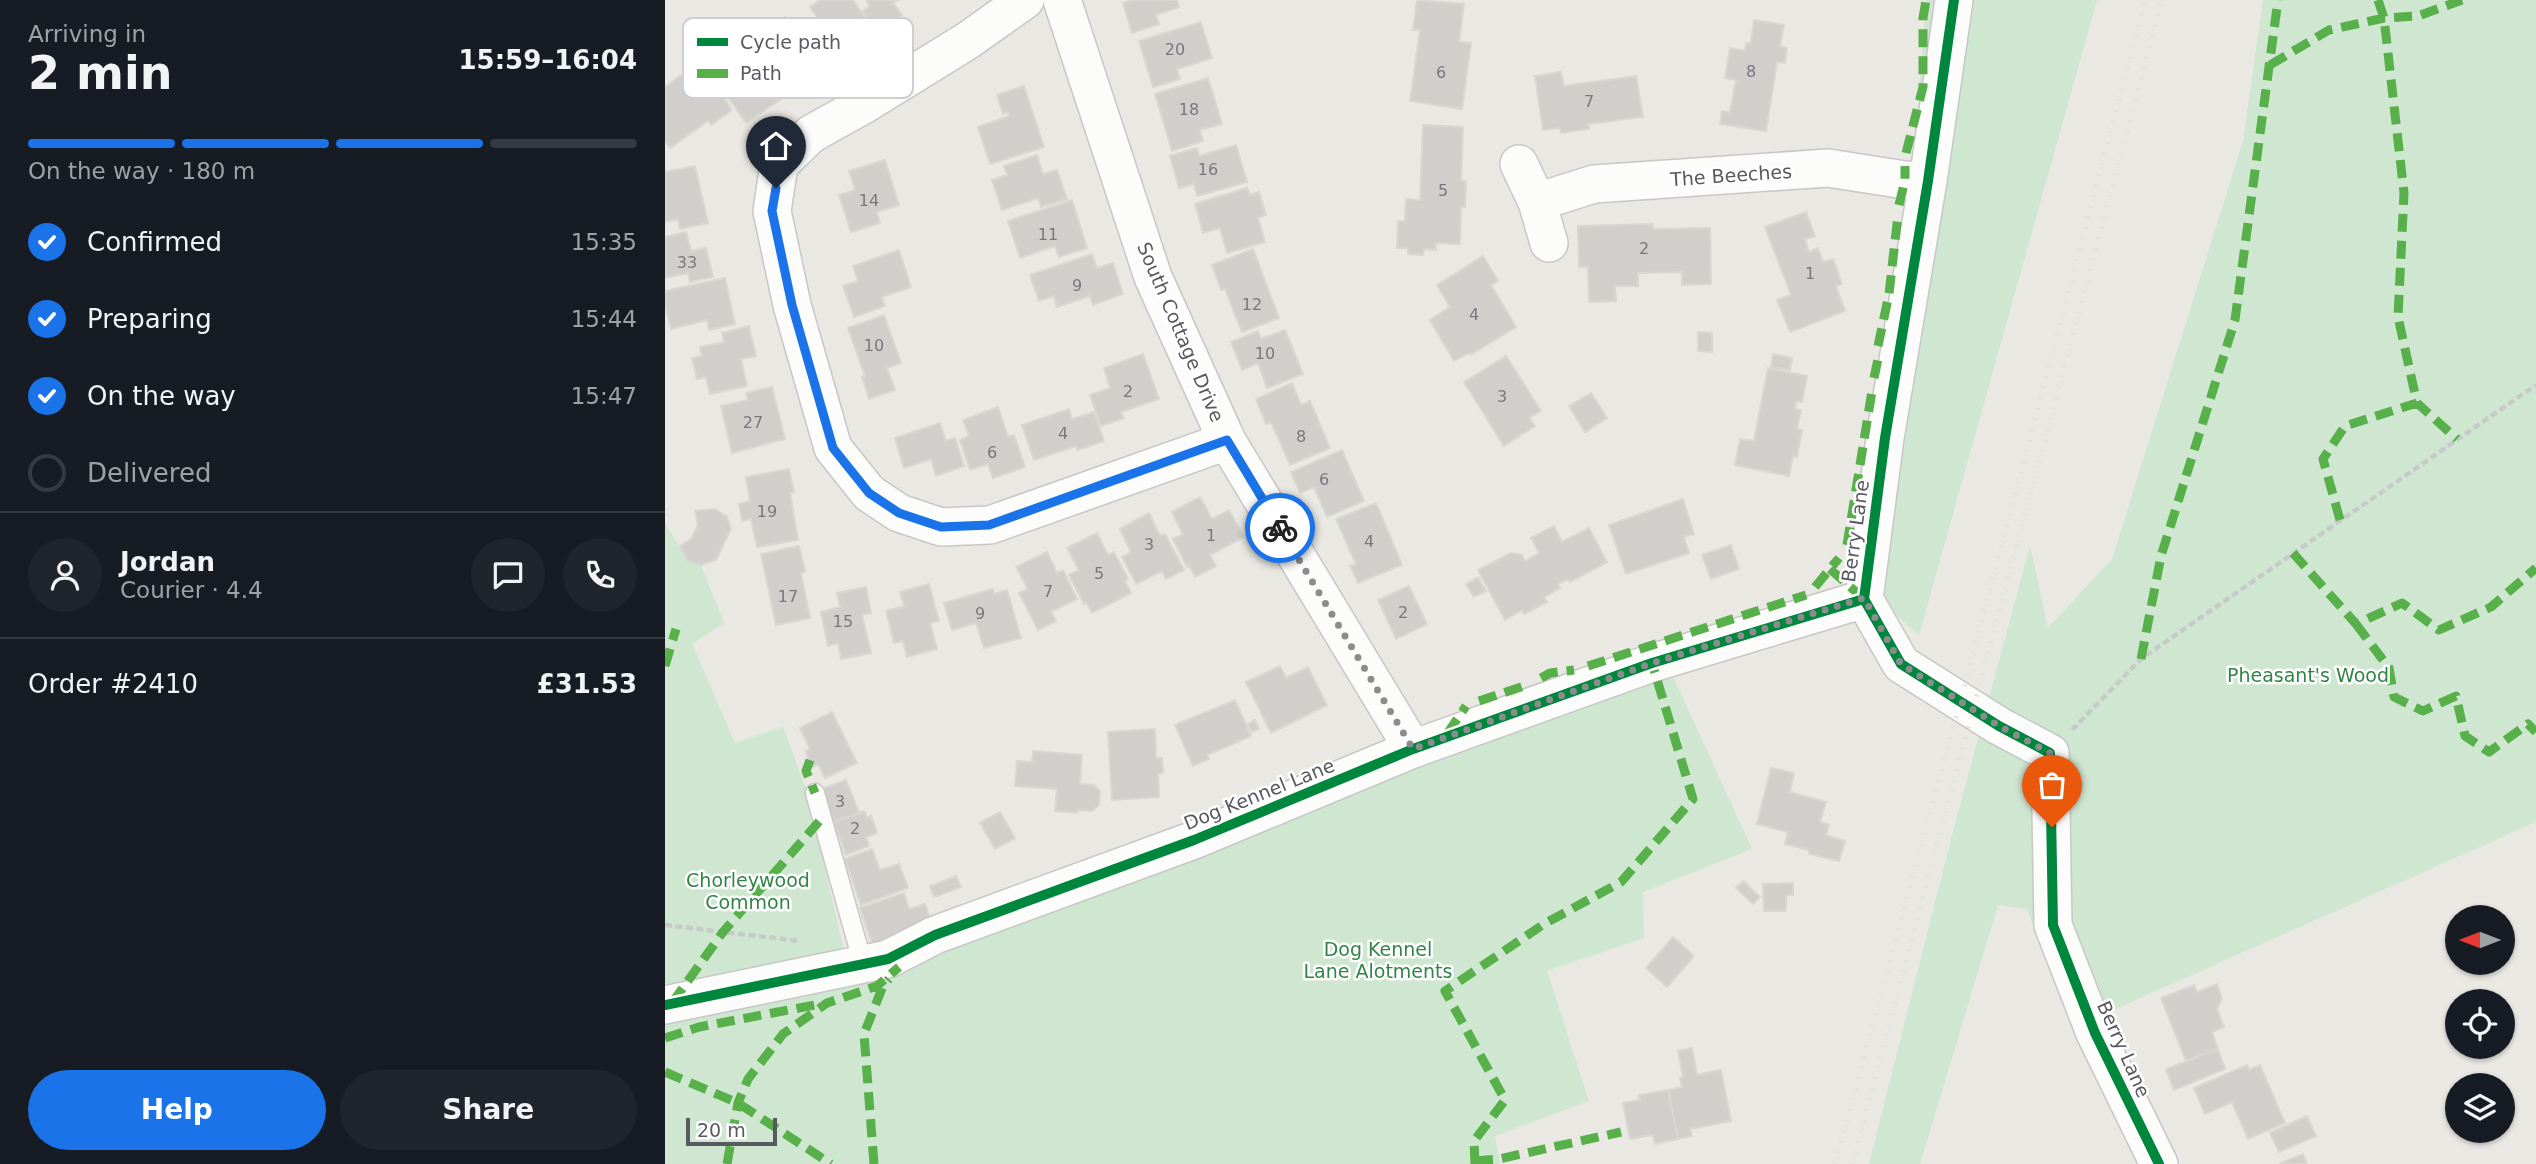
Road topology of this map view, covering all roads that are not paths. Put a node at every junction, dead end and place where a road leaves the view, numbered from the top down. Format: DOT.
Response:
graph roads {
  1 [pos="1025,0"];
  2 [pos="1062,0"];
  3 [pos="1954,0"];
  4 [pos="913,74"];
  5 [pos="875,98"];
  6 [pos="1519,164"];
  7 [pos="1928,181"];
  8 [pos="1537,202"];
  9 [pos="1549,243"];
  10 [pos="1227,440"];
  11 [pos="1864,598"];
  12 [pos="1413,749"];
  13 [pos="815,793"];
  14 [pos="863,964"];
  15 [pos="665,1005"];
  16 [pos="2159,1164"];
  1 -- 4 [label="street"];
  2 -- 10 [label="street, South Cottage Drive"];
  3 -- 7 [label="street, Berry Lane"];
  5 -- 10 [label="street"];
  6 -- 8 [label="street"];
  7 -- 8 [label="street, The Beeches"];
  7 -- 11 [label="street, Berry Lane"];
  8 -- 9 [label="street"];
  10 -- 12 [label="street, South Cottage Drive"];
  11 -- 12 [label="street, Dog Kennel Lane"];
  11 -- 16 [label="street, Berry Lane"];
  12 -- 14 [label="street, Dog Kennel Lane"];
  13 -- 14 [label="lane"];
  14 -- 15 [label="street, Dog Kennel Lane"];
}
